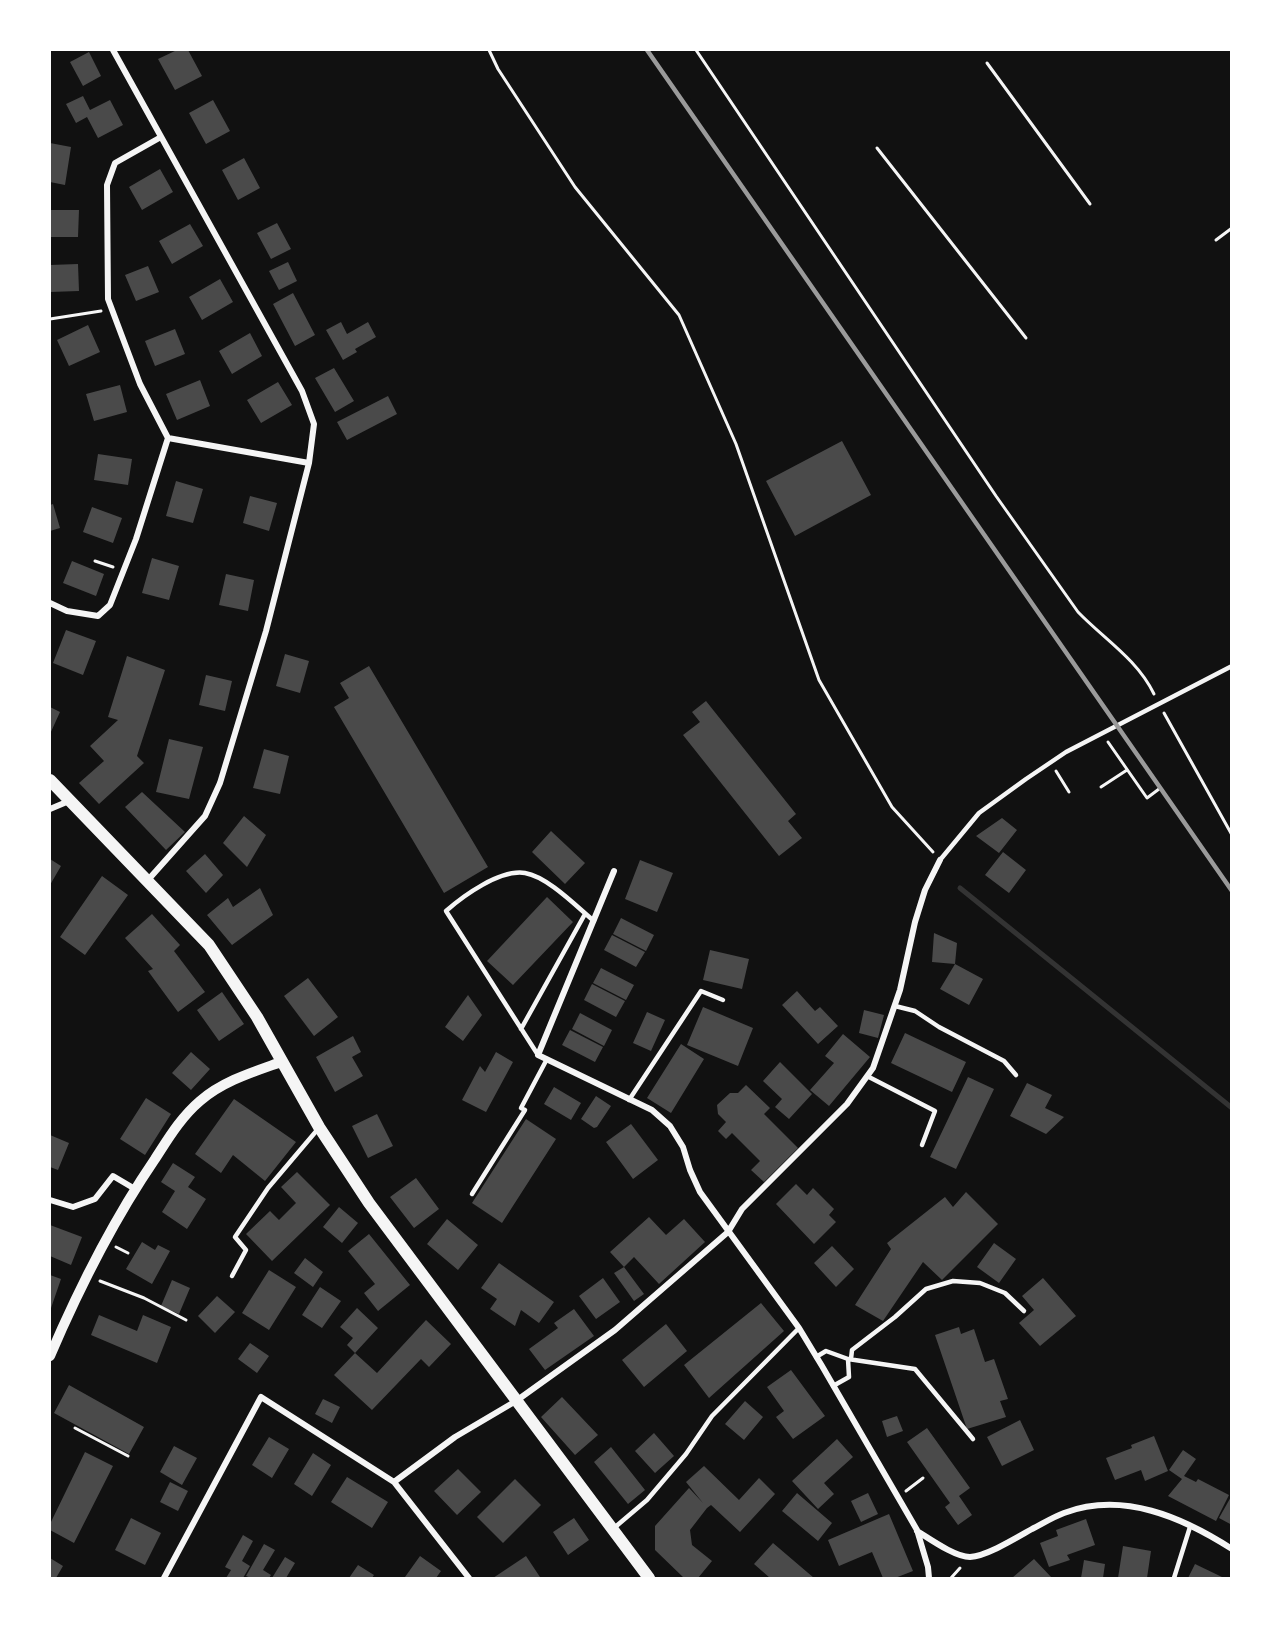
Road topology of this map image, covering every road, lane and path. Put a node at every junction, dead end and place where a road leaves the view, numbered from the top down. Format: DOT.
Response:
graph roads {
  1 [pos="112,50"];
  2 [pos="489,50"];
  3 [pos="696,50"];
  4 [pos="987,63"];
  5 [pos="161,137"];
  6 [pos="877,148"];
  7 [pos="1090,204"];
  8 [pos="1232,228"];
  9 [pos="1216,240"];
  10 [pos="112,309"];
  11 [pos="50,319"];
  12 [pos="1026,338"];
  13 [pos="168,438"];
  14 [pos="309,463"];
  15 [pos="95,561"];
  16 [pos="123,571"];
  17 [pos="50,603"];
  18 [pos="1232,666"];
  19 [pos="1160,705"];
  20 [pos="1102,734"];
  21 [pos="1050,763"];
  22 [pos="1127,770"];
  23 [pos="50,780"];
  24 [pos="1101,786"];
  25 [pos="1159,789"];
  26 [pos="1070,792"];
  27 [pos="69,801"];
  28 [pos="50,809"];
  29 [pos="1232,835"];
  30 [pos="940,860"];
  31 [pos="614,871"];
  32 [pos="148,880"];
  33 [pos="585,914"];
  34 [pos="594,921"];
  35 [pos="723,1000"];
  36 [pos="895,1006"];
  37 [pos="521,1029"];
  38 [pos="538,1055"];
  39 [pos="547,1059"];
  40 [pos="281,1062"];
  41 [pos="1016,1075"];
  42 [pos="867,1076"];
  43 [pos="629,1100"];
  44 [pos="320,1127"];
  45 [pos="922,1145"];
  46 [pos="135,1189"];
  47 [pos="472,1194"];
  48 [pos="50,1200"];
  49 [pos="728,1232"];
  50 [pos="85,1275"];
  51 [pos="232,1276"];
  52 [pos="1024,1311"];
  53 [pos="186,1320"];
  54 [pos="799,1328"];
  55 [pos="50,1356"];
  56 [pos="816,1357"];
  57 [pos="850,1359"];
  58 [pos="834,1386"];
  59 [pos="516,1401"];
  60 [pos="75,1428"];
  61 [pos="974,1439"];
  62 [pos="128,1456"];
  63 [pos="923,1478"];
  64 [pos="394,1482"];
  65 [pos="897,1497"];
  66 [pos="1190,1527"];
  67 [pos="612,1530"];
  68 [pos="916,1530"];
  69 [pos="1232,1549"];
  70 [pos="466,1577"];
  71 [pos="165,1578"];
  72 [pos="649,1578"];
  73 [pos="929,1578"];
  74 [pos="1174,1578"];
  1 -- 5 [label="street"];
  2 -- 30 [label="path"];
  3 -- 19 [label="path"];
  4 -- 7 [label="path"];
  5 -- 10 [label="street"];
  5 -- 14 [label="street"];
  6 -- 12 [label="path"];
  8 -- 9 [label="path"];
  10 -- 11 [label="path"];
  10 -- 13 [label="street"];
  13 -- 14 [label="street"];
  13 -- 16 [label="street"];
  14 -- 32 [label="street"];
  15 -- 16 [label="path"];
  16 -- 17 [label="street"];
  18 -- 19 [label="lane"];
  19 -- 20 [label="lane"];
  19 -- 29 [label="path"];
  20 -- 21 [label="lane"];
  20 -- 22 [label="path"];
  21 -- 26 [label="path"];
  21 -- 30 [label="lane"];
  22 -- 24 [label="path"];
  22 -- 25 [label="path"];
  23 -- 27 [label="main road"];
  27 -- 28 [label="street"];
  27 -- 32 [label="main road"];
  30 -- 36 [label="street"];
  31 -- 34 [label="street"];
  32 -- 40 [label="main road"];
  33 -- 34 [label="lane"];
  33 -- 37 [label="lane"];
  33 -- 37 [label="lane"];
  34 -- 38 [label="street"];
  35 -- 43 [label="lane"];
  36 -- 41 [label="lane"];
  36 -- 42 [label="street"];
  37 -- 38 [label="lane"];
  38 -- 39 [label="street"];
  39 -- 43 [label="street"];
  39 -- 47 [label="lane"];
  40 -- 44 [label="main road"];
  40 -- 46 [label="street"];
  42 -- 45 [label="lane"];
  42 -- 49 [label="street"];
  43 -- 49 [label="street"];
  44 -- 51 [label="lane"];
  44 -- 59 [label="main road"];
  46 -- 48 [label="street"];
  46 -- 50 [label="street"];
  49 -- 54 [label="street"];
  49 -- 59 [label="street"];
  50 -- 53 [label="path"];
  50 -- 55 [label="street"];
  52 -- 57 [label="lane"];
  54 -- 56 [label="street"];
  54 -- 67 [label="lane"];
  56 -- 57 [label="lane"];
  56 -- 58 [label="street"];
  57 -- 58 [label="lane"];
  57 -- 61 [label="lane"];
  58 -- 65 [label="street"];
  59 -- 64 [label="street"];
  59 -- 67 [label="main road"];
  60 -- 62 [label="path"];
  63 -- 65 [label="path"];
  64 -- 70 [label="street"];
  64 -- 71 [label="street"];
  65 -- 68 [label="street"];
  66 -- 68 [label="street"];
  66 -- 69 [label="street"];
  66 -- 74 [label="lane"];
  67 -- 72 [label="main road"];
  68 -- 73 [label="street"];
}
